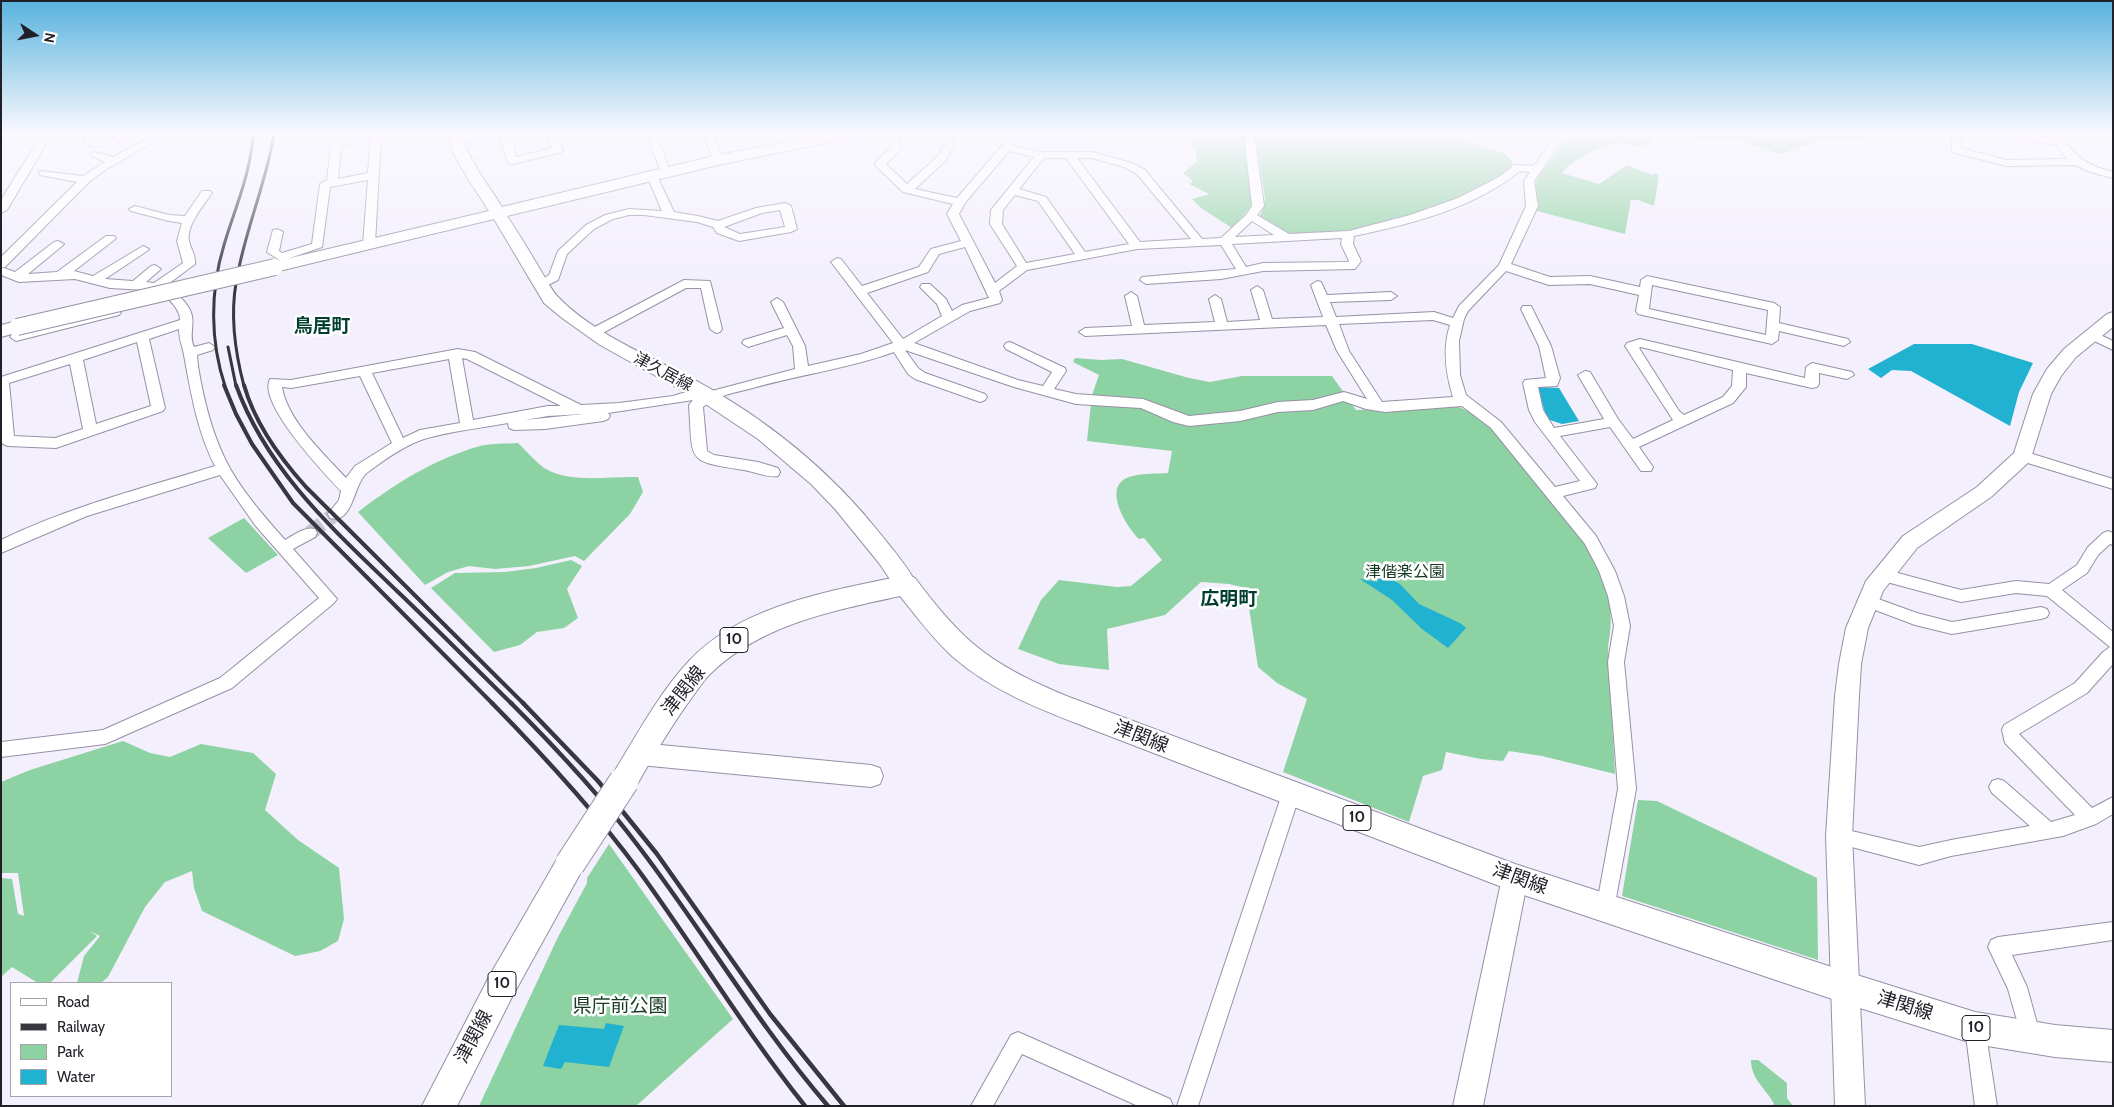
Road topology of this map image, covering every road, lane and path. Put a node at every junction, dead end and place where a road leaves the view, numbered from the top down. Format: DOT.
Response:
graph roads {
  1 [pos="16,186"];
  2 [pos="80,186"];
  3 [pos="325,186"];
  4 [pos="372,186"];
  5 [pos="482,186"];
  6 [pos="612,186"];
  7 [pos="662,186"];
  8 [pos="902,186"];
  9 [pos="912,186"];
  10 [pos="975,186"];
  11 [pos="1017,186"];
  12 [pos="1092,186"];
  13 [pos="1153,186"];
  14 [pos="1257,186"];
  15 [pos="1490,186"];
  16 [pos="1530,186"];
  17 [pos="907,190"];
  18 [pos="1013,191"];
  19 [pos="206,193"];
  20 [pos="960,202"];
  21 [pos="135,209"];
  22 [pos="1,210"];
  23 [pos="498,214"];
  24 [pos="669,215"];
  25 [pos="1251,216"];
  26 [pos="190,220"];
  27 [pos="718,225"];
  28 [pos="276,232"];
  29 [pos="1349,234"];
  30 [pos="1286,237"];
  31 [pos="110,238"];
  32 [pos="1224,241"];
  33 [pos="1199,242"];
  34 [pos="967,243"];
  35 [pos="58,244"];
  36 [pos="369,244"];
  37 [pos="1137,246"];
  38 [pos="143,249"];
  39 [pos="1082,256"];
  40 [pos="838,262"];
  41 [pos="1,264"];
  42 [pos="1504,266"];
  43 [pos="1024,267"];
  44 [pos="154,270"];
  45 [pos="1,271"];
  46 [pos="1243,271"];
  47 [pos="60,276"];
  48 [pos="17,277"];
  49 [pos="95,280"];
  50 [pos="1146,280"];
  51 [pos="136,284"];
  52 [pos="540,284"];
  53 [pos="1317,286"];
  54 [pos="157,287"];
  55 [pos="926,287"];
  56 [pos="994,290"];
  57 [pos="1258,290"];
  58 [pos="858,291"];
  59 [pos="1644,292"];
  60 [pos="1132,296"];
  61 [pos="1391,296"];
  62 [pos="175,298"];
  63 [pos="1215,299"];
  64 [pos="1322,299"];
  65 [pos="777,302"];
  66 [pos="1527,309"];
  67 [pos="949,318"];
  68 [pos="2113,318"];
  69 [pos="1331,321"];
  70 [pos="186,322"];
  71 [pos="1457,323"];
  72 [pos="1267,324"];
  73 [pos="1222,326"];
  74 [pos="1773,326"];
  75 [pos="14,328"];
  76 [pos="716,329"];
  77 [pos="790,330"];
  78 [pos="1139,330"];
  79 [pos="1084,332"];
  80 [pos="592,333"];
  81 [pos="2092,335"];
  82 [pos="142,337"];
  83 [pos="1844,342"];
  84 [pos="748,343"];
  85 [pos="899,346"];
  86 [pos="1010,346"];
  87 [pos="2113,346"];
  88 [pos="209,347"];
  89 [pos="190,353"];
  90 [pos="455,354"];
  91 [pos="76,358"];
  92 [pos="1740,367"];
  93 [pos="364,371"];
  94 [pos="802,371"];
  95 [pos="1585,375"];
  96 [pos="1847,375"];
  97 [pos="1046,391"];
  98 [pos="708,396"];
  99 [pos="980,397"];
  100 [pos="1463,401"];
  101 [pos="1378,406"];
  102 [pos="577,408"];
  103 [pos="614,408"];
  104 [pos="3,411"];
  105 [pos="1682,421"];
  106 [pos="490,422"];
  107 [pos="1613,422"];
  108 [pos="470,425"];
  109 [pos="90,431"];
  110 [pos="1550,432"];
  111 [pos="400,445"];
  112 [pos="1630,446"];
  113 [pos="2023,456"];
  114 [pos="1646,467"];
  115 [pos="223,469"];
  116 [pos="773,472"];
  117 [pos="2113,484"];
  118 [pos="348,489"];
  119 [pos="1553,493"];
  120 [pos="335,514"];
  121 [pos="310,533"];
  122 [pos="2113,539"];
  123 [pos="1,547"];
  124 [pos="284,547"];
  125 [pos="1883,575"];
  126 [pos="906,585"];
  127 [pos="2051,590"];
  128 [pos="1867,601"];
  129 [pos="2041,613"];
  130 [pos="2113,642"];
  131 [pos="2113,653"];
  132 [pos="1,750"];
  133 [pos="640,754"];
  134 [pos="871,776"];
  135 [pos="1998,787"];
  136 [pos="1291,794"];
  137 [pos="2113,805"];
  138 [pos="2090,818"];
  139 [pos="2049,831"];
  140 [pos="1839,836"];
  141 [pos="1515,878"];
  142 [pos="1605,909"];
  143 [pos="2113,931"];
  144 [pos="1844,988"];
  145 [pos="1975,1028"];
  146 [pos="2031,1038"];
  147 [pos="2113,1046"];
  148 [pos="438,1106"];
  149 [pos="981,1106"];
  150 [pos="1163,1106"];
  151 [pos="1186,1106"];
  152 [pos="1468,1106"];
  153 [pos="1850,1106"];
  154 [pos="1986,1106"];
  1 -- 22 [label="street"];
  2 -- 41 [label="street"];
  3 -- 28 [label="street"];
  4 -- 36 [label="street"];
  5 -- 23 [label="street, 津久居線"];
  6 -- 23 [label="street"];
  7 -- 24 [label="street"];
  8 -- 17 [label="street"];
  9 -- 17 [label="street"];
  10 -- 20 [label="street"];
  11 -- 18 [label="street"];
  12 -- 37 [label="street"];
  13 -- 33 [label="street"];
  14 -- 25 [label="street"];
  15 -- 29 [label="street"];
  16 -- 42 [label="street"];
  17 -- 20 [label="street"];
  18 -- 39 [label="street"];
  18 -- 43 [label="street"];
  19 -- 26 [label="street"];
  20 -- 34 [label="street"];
  21 -- 26 [label="street"];
  23 -- 36 [label="street"];
  23 -- 52 [label="street, 津久居線"];
  24 -- 27 [label="street"];
  24 -- 52 [label="street"];
  25 -- 30 [label="street"];
  25 -- 32 [label="street"];
  26 -- 54 [label="street"];
  27 -- 27 [label="street"];
  29 -- 30 [label="street"];
  29 -- 46 [label="street"];
  30 -- 32 [label="street"];
  31 -- 47 [label="street"];
  32 -- 33 [label="street"];
  32 -- 46 [label="street"];
  33 -- 37 [label="street"];
  34 -- 56 [label="street"];
  34 -- 58 [label="street"];
  35 -- 48 [label="street"];
  36 -- 75 [label="street, bridge"];
  37 -- 39 [label="street"];
  38 -- 49 [label="street"];
  39 -- 43 [label="street"];
  40 -- 58 [label="street"];
  42 -- 59 [label="street"];
  42 -- 71 [label="street"];
  43 -- 56 [label="street"];
  44 -- 51 [label="street"];
  45 -- 48 [label="street"];
  46 -- 50 [label="street"];
  47 -- 48 [label="street"];
  47 -- 49 [label="street"];
  49 -- 51 [label="street"];
  51 -- 54 [label="street"];
  52 -- 80 [label="street, 津久居線"];
  53 -- 64 [label="street"];
  54 -- 62 [label="street"];
  54 -- 75 [label="street"];
  55 -- 67 [label="street"];
  56 -- 67 [label="street"];
  57 -- 72 [label="street"];
  58 -- 85 [label="street"];
  59 -- 74 [label="street"];
  59 -- 74 [label="street"];
  60 -- 78 [label="street"];
  61 -- 64 [label="street"];
  62 -- 70 [label="street"];
  62 -- 75 [label="street"];
  63 -- 73 [label="street"];
  64 -- 69 [label="street"];
  65 -- 77 [label="street"];
  66 -- 110 [label="street"];
  67 -- 85 [label="street"];
  68 -- 81 [label="street"];
  69 -- 71 [label="street"];
  69 -- 72 [label="street"];
  69 -- 101 [label="street"];
  70 -- 82 [label="street"];
  70 -- 89 [label="street"];
  71 -- 100 [label="street"];
  72 -- 73 [label="street"];
  73 -- 78 [label="street"];
  74 -- 83 [label="street"];
  76 -- 80 [label="street"];
  77 -- 84 [label="street"];
  77 -- 94 [label="street"];
  78 -- 79 [label="street"];
  80 -- 98 [label="street, 津久居線"];
  81 -- 87 [label="street"];
  81 -- 113 [label="street"];
  82 -- 91 [label="street"];
  82 -- 109 [label="street"];
  85 -- 94 [label="street"];
  85 -- 97 [label="street"];
  85 -- 99 [label="street"];
  86 -- 97 [label="street"];
  88 -- 89 [label="street"];
  89 -- 115 [label="street"];
  90 -- 93 [label="street"];
  90 -- 102 [label="street"];
  90 -- 108 [label="street"];
  91 -- 104 [label="street"];
  91 -- 109 [label="street"];
  92 -- 96 [label="street"];
  92 -- 105 [label="street"];
  92 -- 105 [label="street"];
  93 -- 111 [label="street"];
  93 -- 118 [label="street"];
  94 -- 98 [label="street"];
  95 -- 107 [label="street"];
  97 -- 101 [label="street"];
  98 -- 103 [label="street"];
  98 -- 116 [label="street"];
  98 -- 126 [label="street, 津久居線"];
  100 -- 101 [label="street"];
  100 -- 119 [label="street"];
  102 -- 103 [label="street"];
  102 -- 106 [label="street"];
  103 -- 106 [label="street"];
  104 -- 109 [label="street"];
  105 -- 112 [label="street"];
  106 -- 108 [label="street"];
  107 -- 110 [label="street"];
  107 -- 112 [label="street"];
  108 -- 111 [label="street"];
  110 -- 119 [label="street"];
  111 -- 118 [label="street"];
  112 -- 114 [label="street"];
  113 -- 117 [label="street"];
  113 -- 125 [label="street"];
  115 -- 123 [label="street"];
  115 -- 124 [label="street"];
  118 -- 120 [label="street"];
  119 -- 142 [label="street"];
  121 -- 124 [label="street"];
  122 -- 127 [label="street"];
  124 -- 132 [label="street"];
  125 -- 127 [label="street"];
  125 -- 128 [label="street"];
  126 -- 133 [label="main road, 津関線 / 10"];
  126 -- 136 [label="main road, 津関線 / 10"];
  127 -- 130 [label="street"];
  128 -- 129 [label="street"];
  128 -- 140 [label="street"];
  131 -- 138 [label="street"];
  133 -- 134 [label="street"];
  133 -- 148 [label="main road, 津関線 / 10, bridge"];
  135 -- 139 [label="street"];
  136 -- 141 [label="main road, 津関線 / 10"];
  136 -- 151 [label="street"];
  137 -- 138 [label="street"];
  138 -- 139 [label="street"];
  139 -- 140 [label="street"];
  140 -- 144 [label="street"];
  141 -- 142 [label="main road, 津関線 / 10"];
  141 -- 152 [label="street"];
  142 -- 144 [label="main road, 津関線 / 10"];
  143 -- 146 [label="street"];
  144 -- 145 [label="main road, 津関線 / 10"];
  144 -- 153 [label="street"];
  145 -- 146 [label="main road, 津関線 / 10"];
  145 -- 154 [label="street"];
  146 -- 147 [label="main road, 津関線 / 10"];
  149 -- 150 [label="street"];
}
